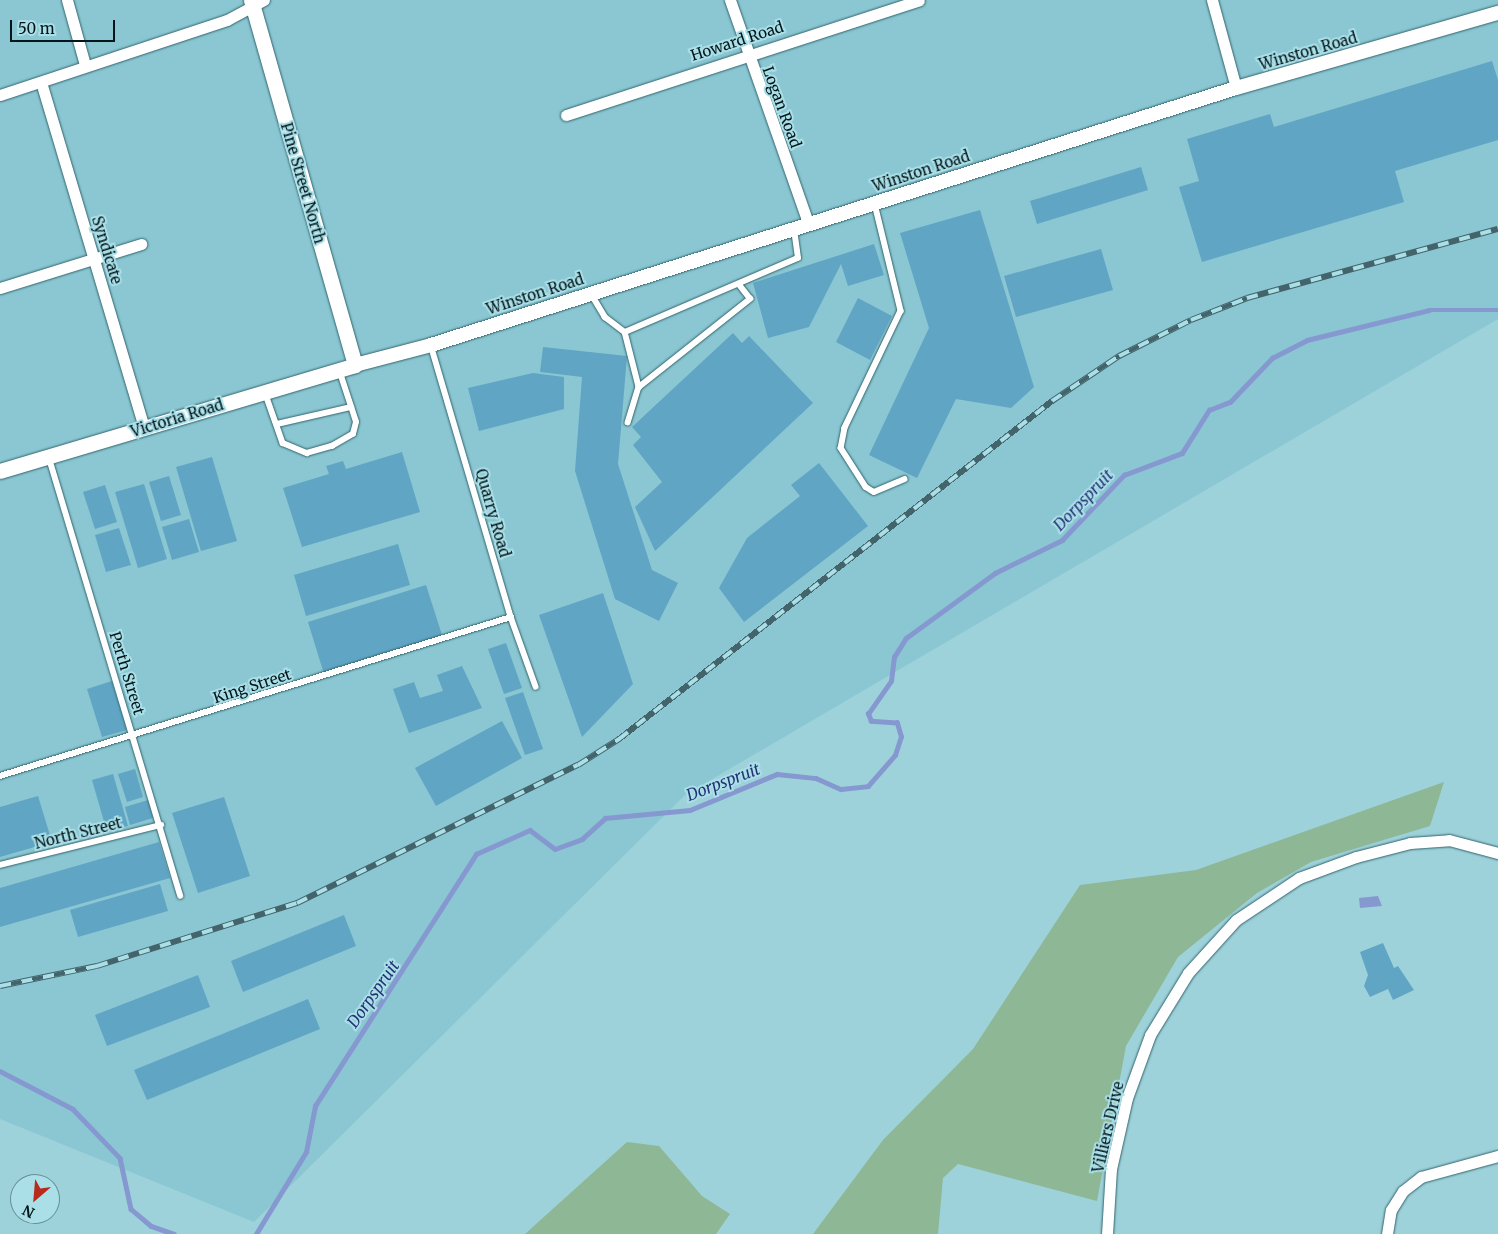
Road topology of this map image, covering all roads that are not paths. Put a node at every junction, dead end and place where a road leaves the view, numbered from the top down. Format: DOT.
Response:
graph roads {
  1 [pos="66,0"];
  2 [pos="730,0"];
  3 [pos="919,0"];
  4 [pos="1212,0"];
  5 [pos="256,2"];
  6 [pos="1498,13"];
  7 [pos="746,53"];
  8 [pos="85,65"];
  9 [pos="41,82"];
  10 [pos="1236,88"];
  11 [pos="0,95"];
  12 [pos="566,115"];
  13 [pos="875,202"];
  14 [pos="808,223"];
  15 [pos="793,228"];
  16 [pos="141,244"];
  17 [pos="94,260"];
  18 [pos="739,285"];
  19 [pos="0,288"];
  20 [pos="591,293"];
  21 [pos="625,332"];
  22 [pos="431,345"];
  23 [pos="355,365"];
  24 [pos="339,370"];
  25 [pos="638,387"];
  26 [pos="265,392"];
  27 [pos="351,407"];
  28 [pos="628,422"];
  29 [pos="276,424"];
  30 [pos="144,427"];
  31 [pos="49,457"];
  32 [pos="0,471"];
  33 [pos="904,479"];
  34 [pos="510,617"];
  35 [pos="536,687"];
  36 [pos="134,737"];
  37 [pos="0,776"];
  38 [pos="161,825"];
  39 [pos="1498,853"];
  40 [pos="0,865"];
  41 [pos="181,896"];
  42 [pos="1498,1156"];
  43 [pos="1107,1234"];
  44 [pos="1387,1234"];
  1 -- 8 [label="street"];
  2 -- 7 [label="street, Logan Road"];
  3 -- 7 [label="street, Howard Road"];
  4 -- 10 [label="street"];
  5 -- 8 [label="street"];
  5 -- 23 [label="main road, Pine Street North"];
  6 -- 10 [label="street, Winston Road"];
  7 -- 12 [label="street, Howard Road"];
  7 -- 14 [label="street, Logan Road"];
  8 -- 9 [label="street"];
  9 -- 11 [label="street"];
  9 -- 17 [label="street, Syndicate"];
  10 -- 13 [label="street, Winston Road"];
  13 -- 14 [label="street, Winston Road"];
  13 -- 33 [label="lane"];
  14 -- 15 [label="street, Winston Road"];
  15 -- 18 [label="lane"];
  15 -- 20 [label="street, Winston Road"];
  16 -- 17 [label="street"];
  17 -- 19 [label="street"];
  17 -- 30 [label="street, Syndicate"];
  18 -- 21 [label="lane"];
  18 -- 25 [label="lane"];
  20 -- 21 [label="lane"];
  20 -- 22 [label="street, Winston Road"];
  21 -- 25 [label="lane"];
  22 -- 23 [label="street, Winston Road"];
  22 -- 34 [label="lane, Quarry Road"];
  23 -- 24 [label="main road, Victoria Road"];
  24 -- 26 [label="main road, Victoria Road"];
  24 -- 27 [label="lane"];
  25 -- 28 [label="lane"];
  26 -- 29 [label="lane"];
  26 -- 30 [label="main road, Victoria Road"];
  27 -- 29 [label="lane"];
  27 -- 29 [label="lane"];
  30 -- 31 [label="main road, Victoria Road"];
  31 -- 32 [label="main road, Victoria Road"];
  31 -- 36 [label="lane, Perth Street"];
  34 -- 35 [label="lane, Quarry Road"];
  34 -- 36 [label="lane, King Street"];
  36 -- 37 [label="lane, King Street"];
  36 -- 38 [label="lane, Perth Street"];
  38 -- 40 [label="lane, North Street"];
  38 -- 41 [label="lane, Perth Street"];
  39 -- 43 [label="street, Villiers Drive"];
  42 -- 44 [label="street"];
}
